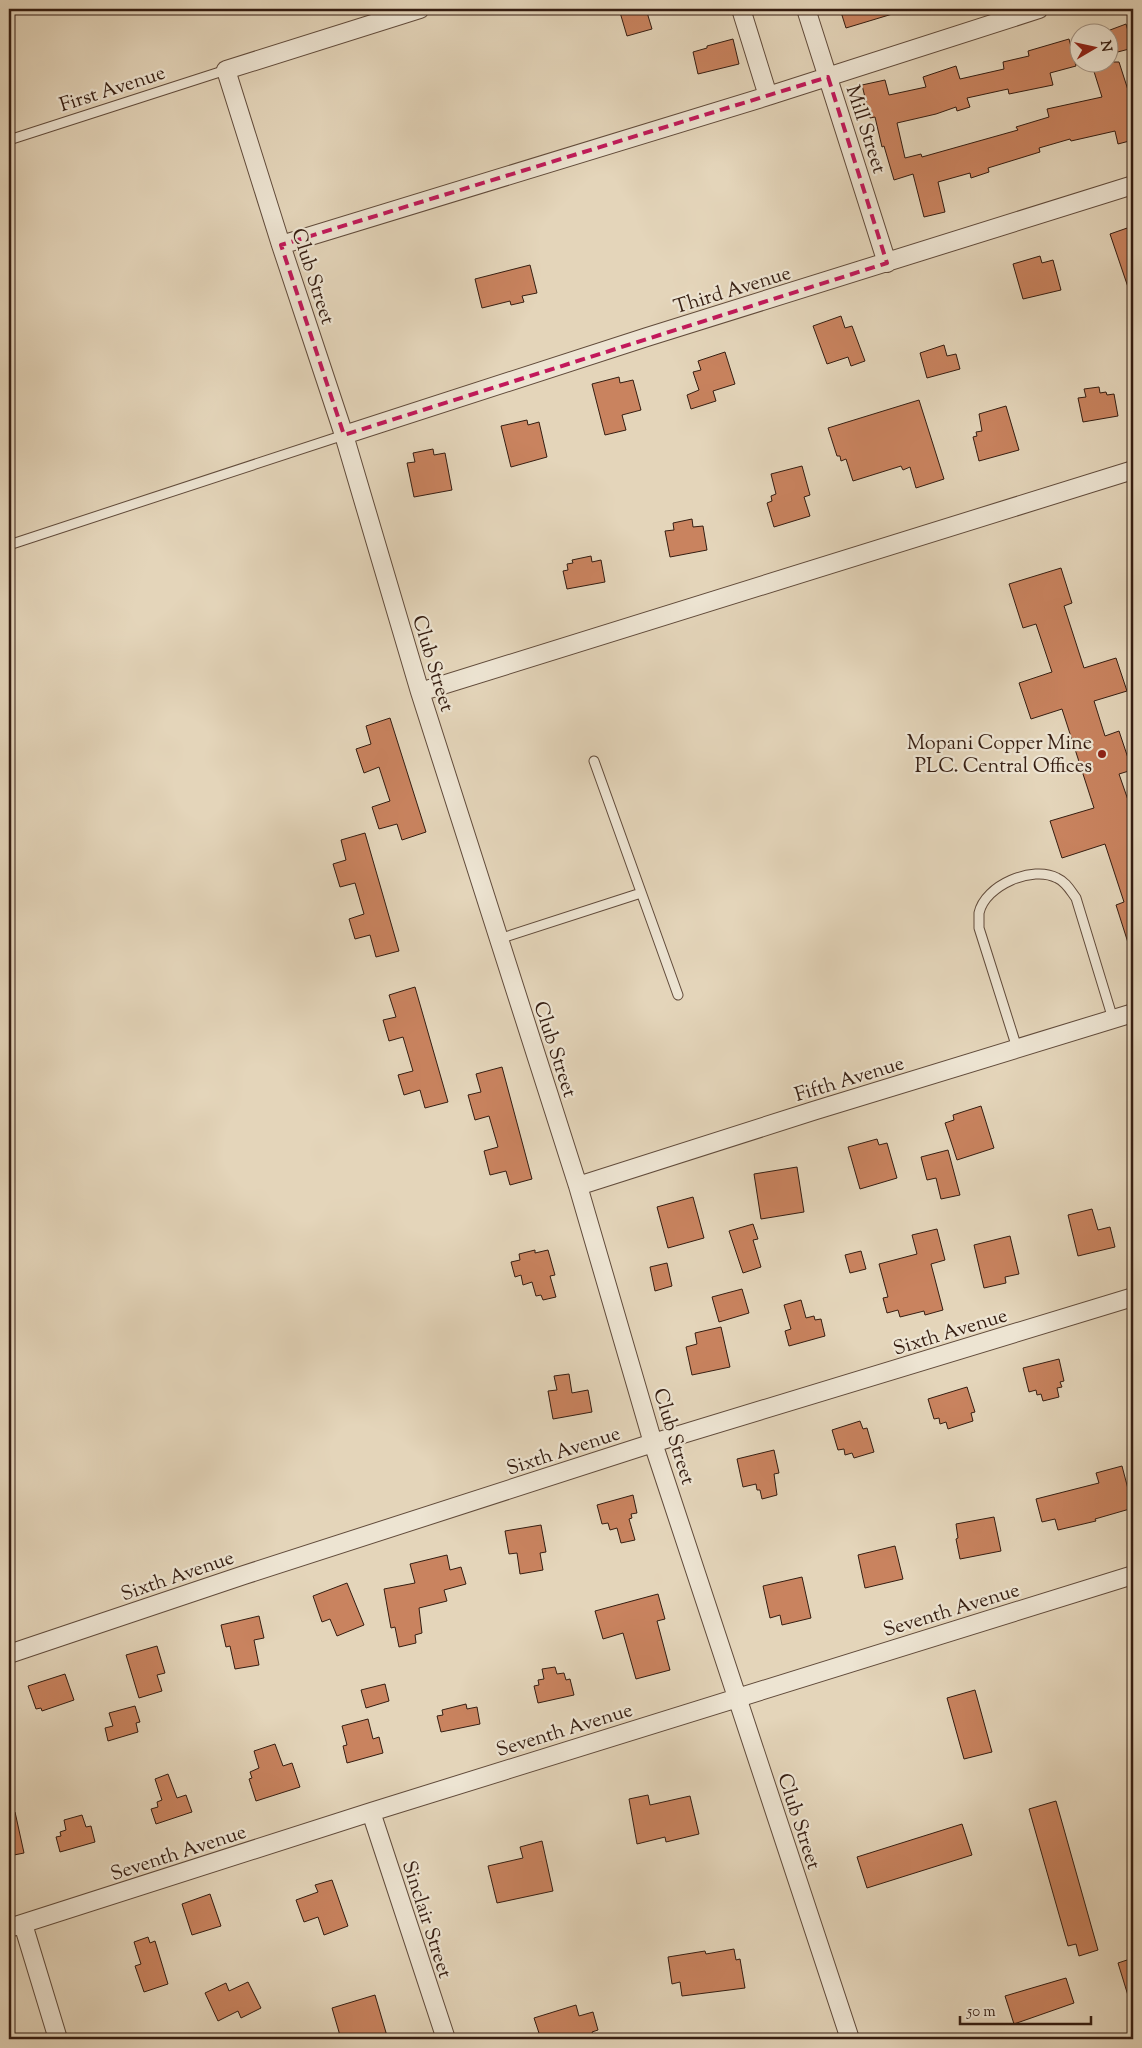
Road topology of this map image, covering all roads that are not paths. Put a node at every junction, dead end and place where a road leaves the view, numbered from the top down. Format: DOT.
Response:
graph roads {
  1 [pos="420,9"];
  2 [pos="741,9"];
  3 [pos="806,9"];
  4 [pos="1038,9"];
  5 [pos="226,70"];
  6 [pos="828,77"];
  7 [pos="768,96"];
  8 [pos="9,140"];
  9 [pos="1133,185"];
  10 [pos="281,245"];
  11 [pos="887,263"];
  12 [pos="344,435"];
  13 [pos="1133,470"];
  14 [pos="9,545"];
  15 [pos="420,692"];
  16 [pos="594,761"];
  17 [pos="641,893"];
  18 [pos="499,938"];
  19 [pos="678,995"];
  20 [pos="1133,1012"];
  21 [pos="1113,1019"];
  22 [pos="1017,1048"];
  23 [pos="578,1186"];
  24 [pos="1133,1297"];
  25 [pos="654,1443"];
  26 [pos="1133,1575"];
  27 [pos="9,1654"];
  28 [pos="737,1697"];
  29 [pos="370,1812"];
  30 [pos="16,1926"];
  31 [pos="58,2039"];
  32 [pos="446,2039"];
  33 [pos="850,2039"];
  1 -- 5 [label="street"];
  2 -- 7 [label="street"];
  3 -- 6 [label="street, Mill Street"];
  4 -- 6 [label="street"];
  5 -- 8 [label="lane, First Avenue"];
  5 -- 10 [label="street, Club Street"];
  6 -- 7 [label="street"];
  6 -- 11 [label="street, Mill Street"];
  7 -- 10 [label="street"];
  9 -- 11 [label="street, Third Avenue"];
  10 -- 12 [label="street, Club Street"];
  11 -- 12 [label="street, Third Avenue"];
  12 -- 14 [label="lane"];
  12 -- 15 [label="street, Club Street"];
  13 -- 15 [label="street"];
  15 -- 18 [label="street, Club Street"];
  16 -- 17 [label="lane"];
  17 -- 18 [label="lane"];
  17 -- 19 [label="lane"];
  18 -- 23 [label="street, Club Street"];
  20 -- 21 [label="street, Fifth Avenue"];
  21 -- 22 [label="street, Fifth Avenue"];
  21 -- 22 [label="lane"];
  22 -- 23 [label="street, Fifth Avenue"];
  23 -- 25 [label="street, Club Street"];
  24 -- 25 [label="street, Sixth Avenue"];
  25 -- 27 [label="street, Sixth Avenue"];
  25 -- 28 [label="street, Club Street"];
  26 -- 28 [label="street, Seventh Avenue"];
  28 -- 29 [label="street, Seventh Avenue"];
  28 -- 33 [label="street, Club Street"];
  29 -- 30 [label="street, Seventh Avenue"];
  29 -- 32 [label="street, Sinclair Street"];
  30 -- 31 [label="street"];
}
